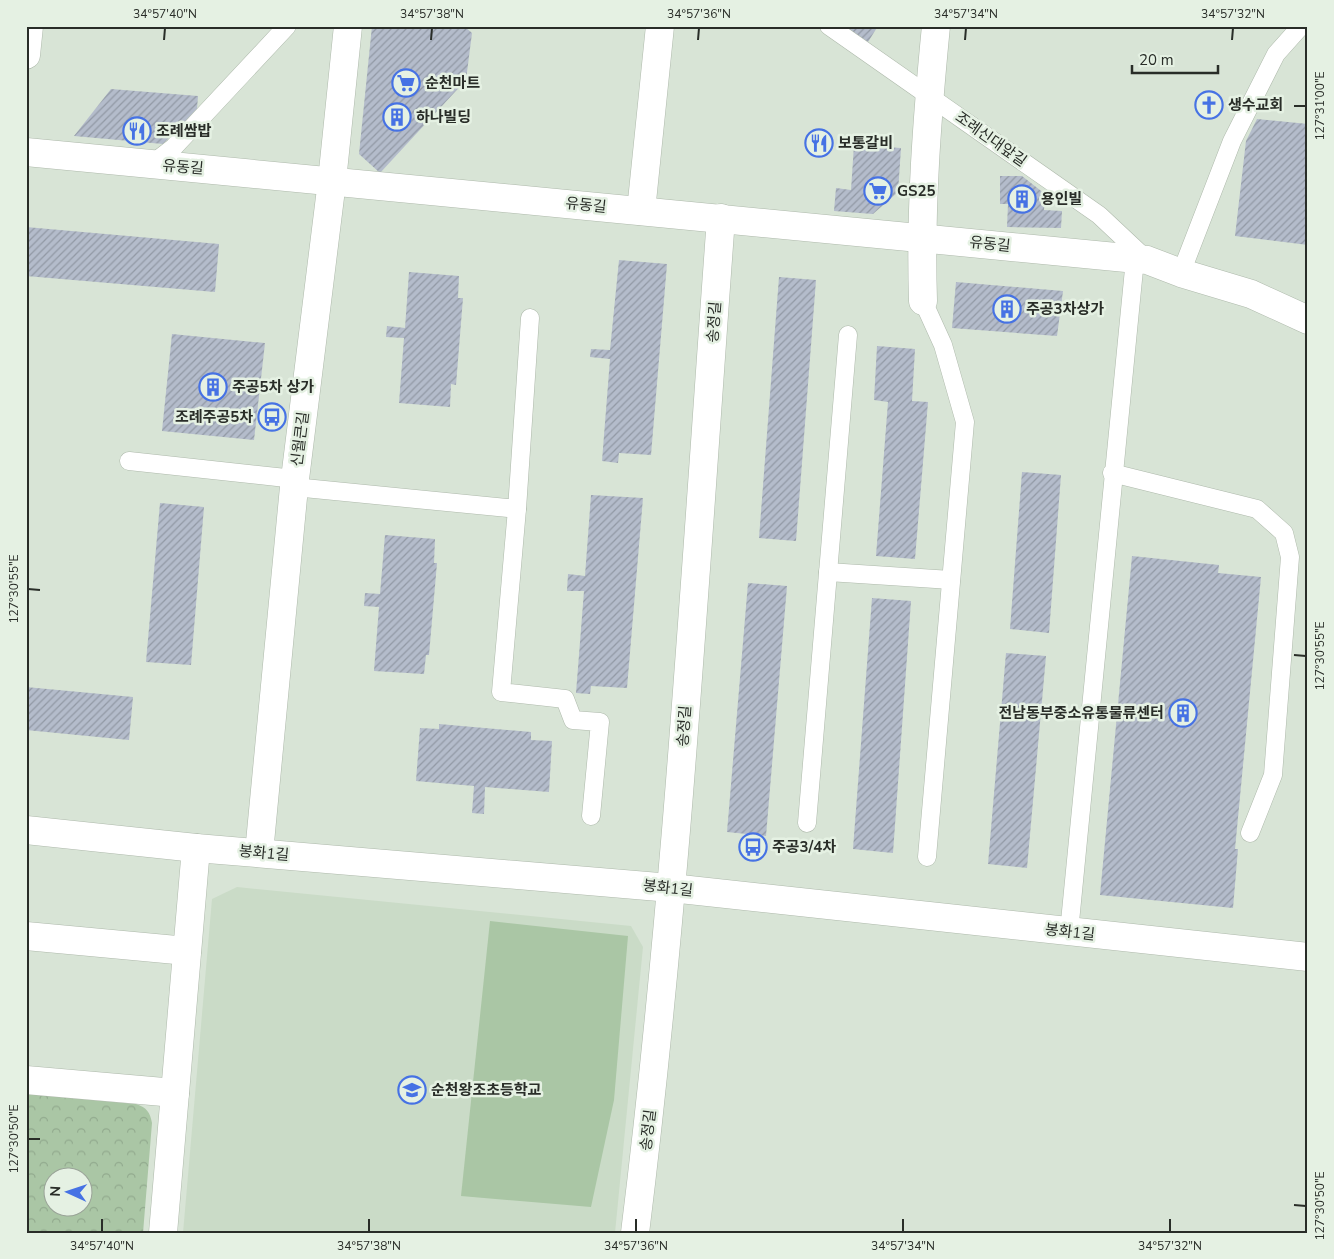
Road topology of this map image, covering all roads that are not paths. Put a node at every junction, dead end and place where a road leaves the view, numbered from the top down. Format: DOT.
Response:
graph roads {
  1 [pos="29,26"];
  2 [pos="287,26"];
  3 [pos="348,26"];
  4 [pos="660,26"];
  5 [pos="829,26"];
  6 [pos="936,26"];
  7 [pos="1300,26"];
  8 [pos="26,55"];
  9 [pos="929,96"];
  10 [pos="26,152"];
  11 [pos="152,164"];
  12 [pos="332,181"];
  13 [pos="641,211"];
  14 [pos="721,218"];
  15 [pos="921,238"];
  16 [pos="1141,259"];
  17 [pos="1181,273"];
  18 [pos="923,301"];
  19 [pos="530,318"];
  20 [pos="1308,320"];
  21 [pos="848,335"];
  22 [pos="129,461"];
  23 [pos="1112,473"];
  24 [pos="295,483"];
  25 [pos="517,508"];
  26 [pos="828,572"];
  27 [pos="952,580"];
  28 [pos="591,816"];
  29 [pos="807,823"];
  30 [pos="26,830"];
  31 [pos="1250,833"];
  32 [pos="196,848"];
  33 [pos="258,853"];
  34 [pos="927,857"];
  35 [pos="672,888"];
  36 [pos="1068,932"];
  37 [pos="26,936"];
  38 [pos="187,951"];
  39 [pos="1308,957"];
  40 [pos="26,1080"];
  41 [pos="175,1093"];
  42 [pos="163,1233"];
  43 [pos="635,1233"];
  1 -- 8 [label="street"];
  2 -- 11 [label="lane"];
  3 -- 12 [label="street, 신월큰길"];
  4 -- 13 [label="street"];
  5 -- 9 [label="lane, 조례신대앞길"];
  6 -- 9 [label="street"];
  7 -- 17 [label="lane"];
  9 -- 15 [label="street"];
  9 -- 16 [label="lane, 조례신대앞길"];
  10 -- 11 [label="street, 유동길"];
  11 -- 12 [label="street, 유동길"];
  12 -- 13 [label="street, 유동길"];
  12 -- 24 [label="street, 신월큰길"];
  13 -- 14 [label="street, 유동길"];
  14 -- 15 [label="street, 유동길"];
  14 -- 35 [label="street, 송정길"];
  15 -- 16 [label="street, 유동길"];
  15 -- 18 [label="street"];
  16 -- 17 [label="street, 유동길"];
  16 -- 23 [label="lane"];
  17 -- 20 [label="street, 유동길"];
  18 -- 27 [label="lane"];
  19 -- 25 [label="lane"];
  21 -- 26 [label="lane"];
  22 -- 24 [label="lane"];
  23 -- 31 [label="lane"];
  23 -- 36 [label="lane"];
  24 -- 25 [label="lane"];
  24 -- 33 [label="street, 신월큰길"];
  25 -- 28 [label="lane"];
  26 -- 27 [label="lane"];
  26 -- 29 [label="lane"];
  27 -- 34 [label="lane"];
  30 -- 32 [label="street, 봉화1길"];
  32 -- 33 [label="street, 봉화1길"];
  32 -- 38 [label="street"];
  33 -- 35 [label="street, 봉화1길"];
  35 -- 36 [label="street, 봉화1길"];
  35 -- 43 [label="street, 송정길"];
  36 -- 39 [label="street, 봉화1길"];
  37 -- 38 [label="street"];
  38 -- 41 [label="street"];
  40 -- 41 [label="street"];
  41 -- 42 [label="street"];
}
